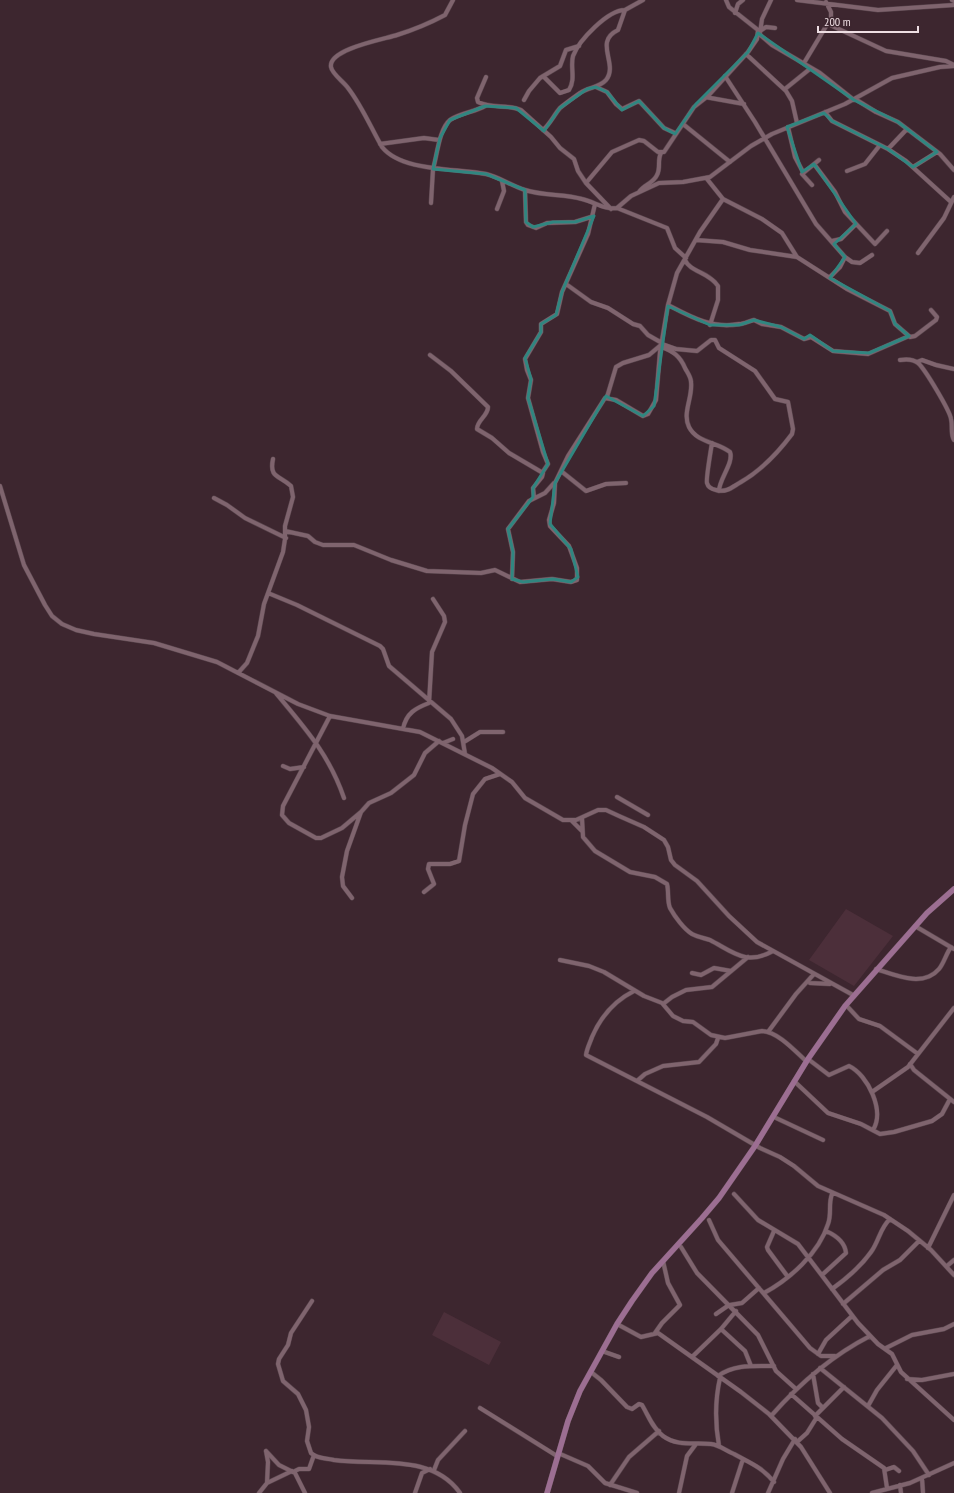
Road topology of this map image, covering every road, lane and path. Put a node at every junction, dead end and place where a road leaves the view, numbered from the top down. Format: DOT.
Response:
graph roads {
  1 [pos="453,0"];
  2 [pos="643,0"];
  3 [pos="728,0"];
  4 [pos="743,0"];
  5 [pos="771,0"];
  6 [pos="797,0"];
  7 [pos="826,1"];
  8 [pos="954,5"];
  9 [pos="625,10"];
  10 [pos="735,13"];
  11 [pos="828,24"];
  12 [pos="774,28"];
  13 [pos="759,33"];
  14 [pos="579,46"];
  15 [pos="746,54"];
  16 [pos="804,63"];
  17 [pos="954,66"];
  18 [pos="811,68"];
  19 [pos="543,76"];
  20 [pos="725,76"];
  21 [pos="486,77"];
  22 [pos="596,87"];
  23 [pos="785,89"];
  24 [pos="705,98"];
  25 [pos="854,99"];
  26 [pos="524,100"];
  27 [pos="744,104"];
  28 [pos="485,106"];
  29 [pos="825,112"];
  30 [pos="797,123"];
  31 [pos="682,124"];
  32 [pos="788,127"];
  33 [pos="907,129"];
  34 [pos="544,130"];
  35 [pos="675,133"];
  36 [pos="764,138"];
  37 [pos="439,140"];
  38 [pos="380,144"];
  39 [pos="880,145"];
  40 [pos="888,149"];
  41 [pos="937,152"];
  42 [pos="661,153"];
  43 [pos="819,160"];
  44 [pos="730,162"];
  45 [pos="814,164"];
  46 [pos="913,167"];
  47 [pos="433,169"];
  48 [pos="954,170"];
  49 [pos="847,171"];
  50 [pos="803,172"];
  51 [pos="707,179"];
  52 [pos="502,181"];
  53 [pos="586,183"];
  54 [pos="812,185"];
  55 [pos="525,190"];
  56 [pos="639,192"];
  57 [pos="954,197"];
  58 [pos="723,199"];
  59 [pos="951,202"];
  60 [pos="431,203"];
  61 [pos="595,204"];
  62 [pos="611,208"];
  63 [pos="617,208"];
  64 [pos="497,209"];
  65 [pos="592,217"];
  66 [pos="856,224"];
  67 [pos="887,231"];
  68 [pos="696,240"];
  69 [pos="832,241"];
  70 [pos="918,253"];
  71 [pos="872,255"];
  72 [pos="797,257"];
  73 [pos="844,257"];
  74 [pos="685,259"];
  75 [pos="830,277"];
  76 [pos="566,284"];
  77 [pos="668,306"];
  78 [pos="931,310"];
  79 [pos="710,325"];
  80 [pos="909,336"];
  81 [pos="661,345"];
  82 [pos="430,355"];
  83 [pos="900,360"];
  84 [pos="917,362"];
  85 [pos="954,368"];
  86 [pos="607,398"];
  87 [pos="948,412"];
  88 [pos="954,416"];
  89 [pos="954,440"];
  90 [pos="712,444"];
  91 [pos="273,459"];
  92 [pos="561,472"];
  93 [pos="542,473"];
  94 [pos="555,483"];
  95 [pos="626,484"];
  96 [pos="0,486"];
  97 [pos="719,491"];
  98 [pos="534,497"];
  99 [pos="214,498"];
  100 [pos="286,531"];
  101 [pos="286,538"];
  102 [pos="512,579"];
  103 [pos="268,593"];
  104 [pos="433,599"];
  105 [pos="238,674"];
  106 [pos="273,691"];
  107 [pos="430,702"];
  108 [pos="330,716"];
  109 [pos="403,729"];
  110 [pos="503,732"];
  111 [pos="453,739"];
  112 [pos="441,742"];
  113 [pos="464,742"];
  114 [pos="316,743"];
  115 [pos="465,754"];
  116 [pos="283,766"];
  117 [pos="305,767"];
  118 [pos="500,774"];
  119 [pos="617,797"];
  120 [pos="344,798"];
  121 [pos="361,812"];
  122 [pos="648,815"];
  123 [pos="582,818"];
  124 [pos="572,821"];
  125 [pos="582,831"];
  126 [pos="954,889"];
  127 [pos="424,892"];
  128 [pos="352,898"];
  129 [pos="915,926"];
  130 [pos="952,948"];
  131 [pos="772,951"];
  132 [pos="748,956"];
  133 [pos="560,960"];
  134 [pos="876,969"];
  135 [pos="732,971"];
  136 [pos="692,973"];
  137 [pos="814,974"];
  138 [pos="810,983"];
  139 [pos="834,984"];
  140 [pos="634,991"];
  141 [pos="853,996"];
  142 [pos="663,1004"];
  143 [pos="846,1005"];
  144 [pos="954,1008"];
  145 [pos="768,1032"];
  146 [pos="718,1038"];
  147 [pos="918,1054"];
  148 [pos="807,1060"];
  149 [pos="910,1064"];
  150 [pos="638,1081"];
  151 [pos="794,1082"];
  152 [pos="872,1092"];
  153 [pos="952,1101"];
  154 [pos="776,1118"];
  155 [pos="873,1130"];
  156 [pos="823,1140"];
  157 [pos="755,1146"];
  158 [pos="734,1194"];
  159 [pos="832,1194"];
  160 [pos="954,1195"];
  161 [pos="890,1219"];
  162 [pos="709,1220"];
  163 [pos="774,1231"];
  164 [pos="826,1231"];
  165 [pos="919,1241"];
  166 [pos="681,1247"];
  167 [pos="928,1248"];
  168 [pos="808,1256"];
  169 [pos="954,1260"];
  170 [pos="663,1261"];
  171 [pos="947,1266"];
  172 [pos="822,1275"];
  173 [pos="954,1275"];
  174 [pos="788,1277"];
  175 [pos="760,1288"];
  176 [pos="832,1289"];
  177 [pos="764,1293"];
  178 [pos="312,1301"];
  179 [pos="742,1303"];
  180 [pos="843,1304"];
  181 [pos="730,1305"];
  182 [pos="736,1311"];
  183 [pos="716,1314"];
  184 [pos="852,1316"];
  185 [pos="617,1324"];
  186 [pos="954,1324"];
  187 [pos="722,1329"];
  188 [pos="655,1333"];
  189 [pos="870,1336"];
  190 [pos="886,1348"];
  191 [pos="602,1351"];
  192 [pos="818,1354"];
  193 [pos="835,1356"];
  194 [pos="618,1357"];
  195 [pos="692,1357"];
  196 [pos="897,1365"];
  197 [pos="751,1366"];
  198 [pos="774,1366"];
  199 [pos="820,1368"];
  200 [pos="591,1372"];
  201 [pos="813,1374"];
  202 [pos="954,1374"];
  203 [pos="719,1377"];
  204 [pos="907,1379"];
  205 [pos="844,1387"];
  206 [pos="796,1389"];
  207 [pos="791,1394"];
  208 [pos="868,1406"];
  209 [pos="480,1408"];
  210 [pos="823,1408"];
  211 [pos="771,1416"];
  212 [pos="816,1417"];
  213 [pos="954,1420"];
  214 [pos="465,1431"];
  215 [pos="658,1431"];
  216 [pos="796,1441"];
  217 [pos="696,1444"];
  218 [pos="719,1446"];
  219 [pos="558,1454"];
  220 [pos="314,1456"];
  221 [pos="743,1459"];
  222 [pos="954,1464"];
  223 [pos="432,1470"];
  224 [pos="885,1470"];
  225 [pos="899,1471"];
  226 [pos="292,1472"];
  227 [pos="929,1475"];
  228 [pos="922,1478"];
  229 [pos="774,1482"];
  230 [pos="267,1483"];
  231 [pos="610,1485"];
  232 [pos="900,1485"];
  233 [pos="770,1488"];
  234 [pos="887,1488"];
  235 [pos="259,1493"];
  236 [pos="305,1493"];
  237 [pos="415,1493"];
  238 [pos="460,1493"];
  239 [pos="547,1493"];
  240 [pos="637,1493"];
  241 [pos="679,1493"];
  242 [pos="732,1493"];
  243 [pos="768,1493"];
  244 [pos="773,1493"];
  245 [pos="830,1493"];
  246 [pos="872,1493"];
  247 [pos="901,1493"];
  248 [pos="923,1493"];
  1 -- 38 [label="street"];
  2 -- 9 [label="street"];
  3 -- 10 [label="street"];
  4 -- 10 [label="street"];
  5 -- 13 [label="street"];
  6 -- 7 [label="street"];
  7 -- 8 [label="street"];
  7 -- 11 [label="street"];
  9 -- 14 [label="street"];
  9 -- 22 [label="street"];
  10 -- 13 [label="street"];
  11 -- 16 [label="street"];
  11 -- 17 [label="street"];
  12 -- 13 [label="street"];
  13 -- 15 [label="street"];
  13 -- 16 [label="street"];
  14 -- 19 [label="street"];
  14 -- 19 [label="street"];
  15 -- 20 [label="street"];
  15 -- 23 [label="street"];
  16 -- 18 [label="street"];
  17 -- 25 [label="street"];
  18 -- 23 [label="street"];
  18 -- 25 [label="street"];
  19 -- 26 [label="street"];
  20 -- 24 [label="street"];
  20 -- 27 [label="street"];
  21 -- 28 [label="street"];
  22 -- 34 [label="street"];
  22 -- 35 [label="street"];
  23 -- 30 [label="street"];
  24 -- 27 [label="street"];
  24 -- 31 [label="street"];
  25 -- 29 [label="street"];
  25 -- 33 [label="street"];
  27 -- 36 [label="street"];
  28 -- 34 [label="street"];
  28 -- 37 [label="street"];
  29 -- 30 [label="street"];
  29 -- 39 [label="street"];
  30 -- 32 [label="street"];
  31 -- 35 [label="street"];
  31 -- 44 [label="street"];
  32 -- 36 [label="street"];
  32 -- 50 [label="street"];
  33 -- 40 [label="street"];
  33 -- 41 [label="street"];
  34 -- 53 [label="street"];
  35 -- 42 [label="street"];
  36 -- 44 [label="street"];
  36 -- 69 [label="street"];
  37 -- 38 [label="street"];
  37 -- 47 [label="street"];
  38 -- 47 [label="street"];
  39 -- 40 [label="street"];
  39 -- 49 [label="street"];
  40 -- 46 [label="street"];
  41 -- 46 [label="street"];
  41 -- 48 [label="street"];
  42 -- 53 [label="street"];
  42 -- 56 [label="street"];
  43 -- 45 [label="street"];
  44 -- 51 [label="street"];
  45 -- 50 [label="street"];
  45 -- 66 [label="street"];
  46 -- 59 [label="street"];
  47 -- 52 [label="street"];
  47 -- 60 [label="street"];
  50 -- 54 [label="street"];
  51 -- 56 [label="street"];
  51 -- 58 [label="street"];
  52 -- 55 [label="street"];
  52 -- 64 [label="street"];
  53 -- 62 [label="street"];
  55 -- 61 [label="street"];
  55 -- 65 [label="street"];
  56 -- 63 [label="street"];
  57 -- 59 [label="street"];
  58 -- 68 [label="street"];
  58 -- 72 [label="street"];
  59 -- 70 [label="street"];
  61 -- 62 [label="street"];
  61 -- 65 [label="street"];
  62 -- 63 [label="street"];
  63 -- 74 [label="street"];
  65 -- 76 [label="street"];
  66 -- 67 [label="street"];
  66 -- 69 [label="street"];
  68 -- 72 [label="street"];
  68 -- 74 [label="street"];
  69 -- 73 [label="street"];
  71 -- 73 [label="street"];
  72 -- 75 [label="street"];
  73 -- 75 [label="street"];
  74 -- 77 [label="street"];
  74 -- 79 [label="street"];
  75 -- 80 [label="street"];
  76 -- 81 [label="street"];
  76 -- 93 [label="street"];
  77 -- 79 [label="street"];
  77 -- 81 [label="street"];
  78 -- 80 [label="street"];
  79 -- 80 [label="street"];
  81 -- 86 [label="street"];
  81 -- 86 [label="street"];
  81 -- 90 [label="street"];
  81 -- 97 [label="street"];
  82 -- 93 [label="street"];
  83 -- 84 [label="street"];
  84 -- 85 [label="street"];
  84 -- 87 [label="street"];
  86 -- 92 [label="street"];
  87 -- 88 [label="street"];
  87 -- 89 [label="street"];
  90 -- 97 [label="street"];
  90 -- 97 [label="street"];
  91 -- 100 [label="street"];
  92 -- 94 [label="street"];
  92 -- 95 [label="street"];
  93 -- 98 [label="street"];
  94 -- 98 [label="street"];
  94 -- 102 [label="street"];
  96 -- 105 [label="street"];
  98 -- 102 [label="street"];
  99 -- 101 [label="street"];
  100 -- 101 [label="street"];
  100 -- 102 [label="street"];
  101 -- 103 [label="street"];
  103 -- 105 [label="street"];
  103 -- 107 [label="street"];
  104 -- 107 [label="street"];
  105 -- 106 [label="street"];
  106 -- 108 [label="street"];
  106 -- 114 [label="street"];
  107 -- 109 [label="street"];
  107 -- 113 [label="street"];
  108 -- 109 [label="street"];
  108 -- 114 [label="street"];
  109 -- 112 [label="street"];
  110 -- 113 [label="street"];
  111 -- 112 [label="street"];
  112 -- 115 [label="street"];
  112 -- 121 [label="street"];
  113 -- 115 [label="street"];
  114 -- 117 [label="street"];
  114 -- 120 [label="street"];
  115 -- 118 [label="street"];
  116 -- 117 [label="street"];
  117 -- 121 [label="street"];
  118 -- 124 [label="street"];
  118 -- 127 [label="street"];
  119 -- 122 [label="street"];
  121 -- 128 [label="street"];
  123 -- 124 [label="street"];
  123 -- 125 [label="street"];
  123 -- 131 [label="street"];
  124 -- 125 [label="street"];
  125 -- 132 [label="street"];
  126 -- 129 [label="main road"];
  129 -- 130 [label="street"];
  129 -- 134 [label="main road"];
  130 -- 134 [label="street"];
  131 -- 132 [label="street"];
  131 -- 137 [label="street"];
  132 -- 135 [label="street"];
  133 -- 140 [label="street"];
  134 -- 141 [label="main road"];
  135 -- 136 [label="street"];
  135 -- 142 [label="street"];
  137 -- 139 [label="street"];
  137 -- 145 [label="street"];
  138 -- 139 [label="street"];
  139 -- 141 [label="street"];
  140 -- 142 [label="street"];
  140 -- 150 [label="street"];
  141 -- 143 [label="main road"];
  142 -- 146 [label="street"];
  143 -- 147 [label="street"];
  143 -- 148 [label="main road"];
  144 -- 147 [label="street"];
  145 -- 146 [label="street"];
  145 -- 148 [label="street"];
  146 -- 150 [label="street"];
  147 -- 149 [label="street"];
  148 -- 151 [label="main road"];
  148 -- 152 [label="street"];
  149 -- 152 [label="street"];
  149 -- 153 [label="street"];
  150 -- 157 [label="street"];
  151 -- 155 [label="street"];
  151 -- 157 [label="main road"];
  152 -- 155 [label="street"];
  153 -- 155 [label="street"];
  154 -- 156 [label="street"];
  157 -- 159 [label="street"];
  157 -- 170 [label="main road"];
  158 -- 163 [label="street"];
  159 -- 161 [label="street"];
  159 -- 164 [label="street"];
  160 -- 167 [label="street"];
  161 -- 165 [label="street"];
  161 -- 176 [label="street"];
  162 -- 175 [label="street"];
  163 -- 168 [label="street"];
  163 -- 174 [label="street"];
  164 -- 168 [label="street"];
  164 -- 172 [label="street"];
  165 -- 167 [label="street"];
  165 -- 180 [label="street"];
  166 -- 181 [label="street"];
  167 -- 171 [label="street"];
  168 -- 172 [label="street"];
  168 -- 174 [label="street"];
  169 -- 171 [label="street"];
  170 -- 185 [label="main road"];
  170 -- 188 [label="street"];
  171 -- 173 [label="street"];
  172 -- 176 [label="street"];
  174 -- 177 [label="street"];
  175 -- 177 [label="street"];
  175 -- 179 [label="street"];
  176 -- 180 [label="street"];
  177 -- 192 [label="street"];
  178 -- 220 [label="street"];
  179 -- 181 [label="street"];
  179 -- 182 [label="street"];
  180 -- 184 [label="street"];
  181 -- 182 [label="street"];
  181 -- 183 [label="street"];
  182 -- 187 [label="street"];
  182 -- 198 [label="street"];
  184 -- 189 [label="street"];
  184 -- 192 [label="street"];
  185 -- 188 [label="street"];
  185 -- 191 [label="main road"];
  186 -- 190 [label="street"];
  187 -- 195 [label="street"];
  187 -- 197 [label="street"];
  188 -- 195 [label="street"];
  189 -- 190 [label="street"];
  189 -- 193 [label="street"];
  190 -- 196 [label="street"];
  191 -- 194 [label="street"];
  191 -- 200 [label="main road"];
  192 -- 193 [label="street"];
  193 -- 199 [label="street"];
  195 -- 203 [label="street"];
  196 -- 204 [label="street"];
  196 -- 208 [label="street"];
  197 -- 198 [label="street"];
  197 -- 203 [label="street"];
  198 -- 206 [label="street"];
  199 -- 201 [label="street"];
  199 -- 205 [label="street"];
  200 -- 215 [label="street"];
  200 -- 219 [label="main road"];
  201 -- 206 [label="street"];
  201 -- 210 [label="street"];
  202 -- 204 [label="street"];
  203 -- 211 [label="street"];
  203 -- 218 [label="street"];
  204 -- 213 [label="street"];
  205 -- 208 [label="street"];
  205 -- 210 [label="street"];
  206 -- 207 [label="street"];
  207 -- 211 [label="street"];
  207 -- 212 [label="street"];
  208 -- 227 [label="street"];
  209 -- 219 [label="street"];
  210 -- 212 [label="street"];
  211 -- 216 [label="street"];
  212 -- 216 [label="street"];
  212 -- 224 [label="street"];
  214 -- 223 [label="street"];
  215 -- 217 [label="street"];
  215 -- 231 [label="street"];
  216 -- 229 [label="street"];
  216 -- 245 [label="street"];
  217 -- 218 [label="street"];
  217 -- 241 [label="street"];
  218 -- 221 [label="street"];
  219 -- 231 [label="street"];
  219 -- 239 [label="main road"];
  220 -- 223 [label="street"];
  220 -- 226 [label="street"];
  221 -- 229 [label="street"];
  221 -- 242 [label="street"];
  222 -- 227 [label="street"];
  223 -- 237 [label="street"];
  223 -- 238 [label="street"];
  224 -- 225 [label="street"];
  224 -- 234 [label="street"];
  226 -- 230 [label="street"];
  226 -- 230 [label="street"];
  226 -- 236 [label="street"];
  227 -- 228 [label="street"];
  228 -- 232 [label="street"];
  228 -- 248 [label="street"];
  229 -- 233 [label="street"];
  230 -- 235 [label="street"];
  231 -- 240 [label="street"];
  232 -- 234 [label="street"];
  232 -- 247 [label="street"];
  233 -- 243 [label="street"];
  233 -- 244 [label="street"];
  234 -- 246 [label="street"];
}
